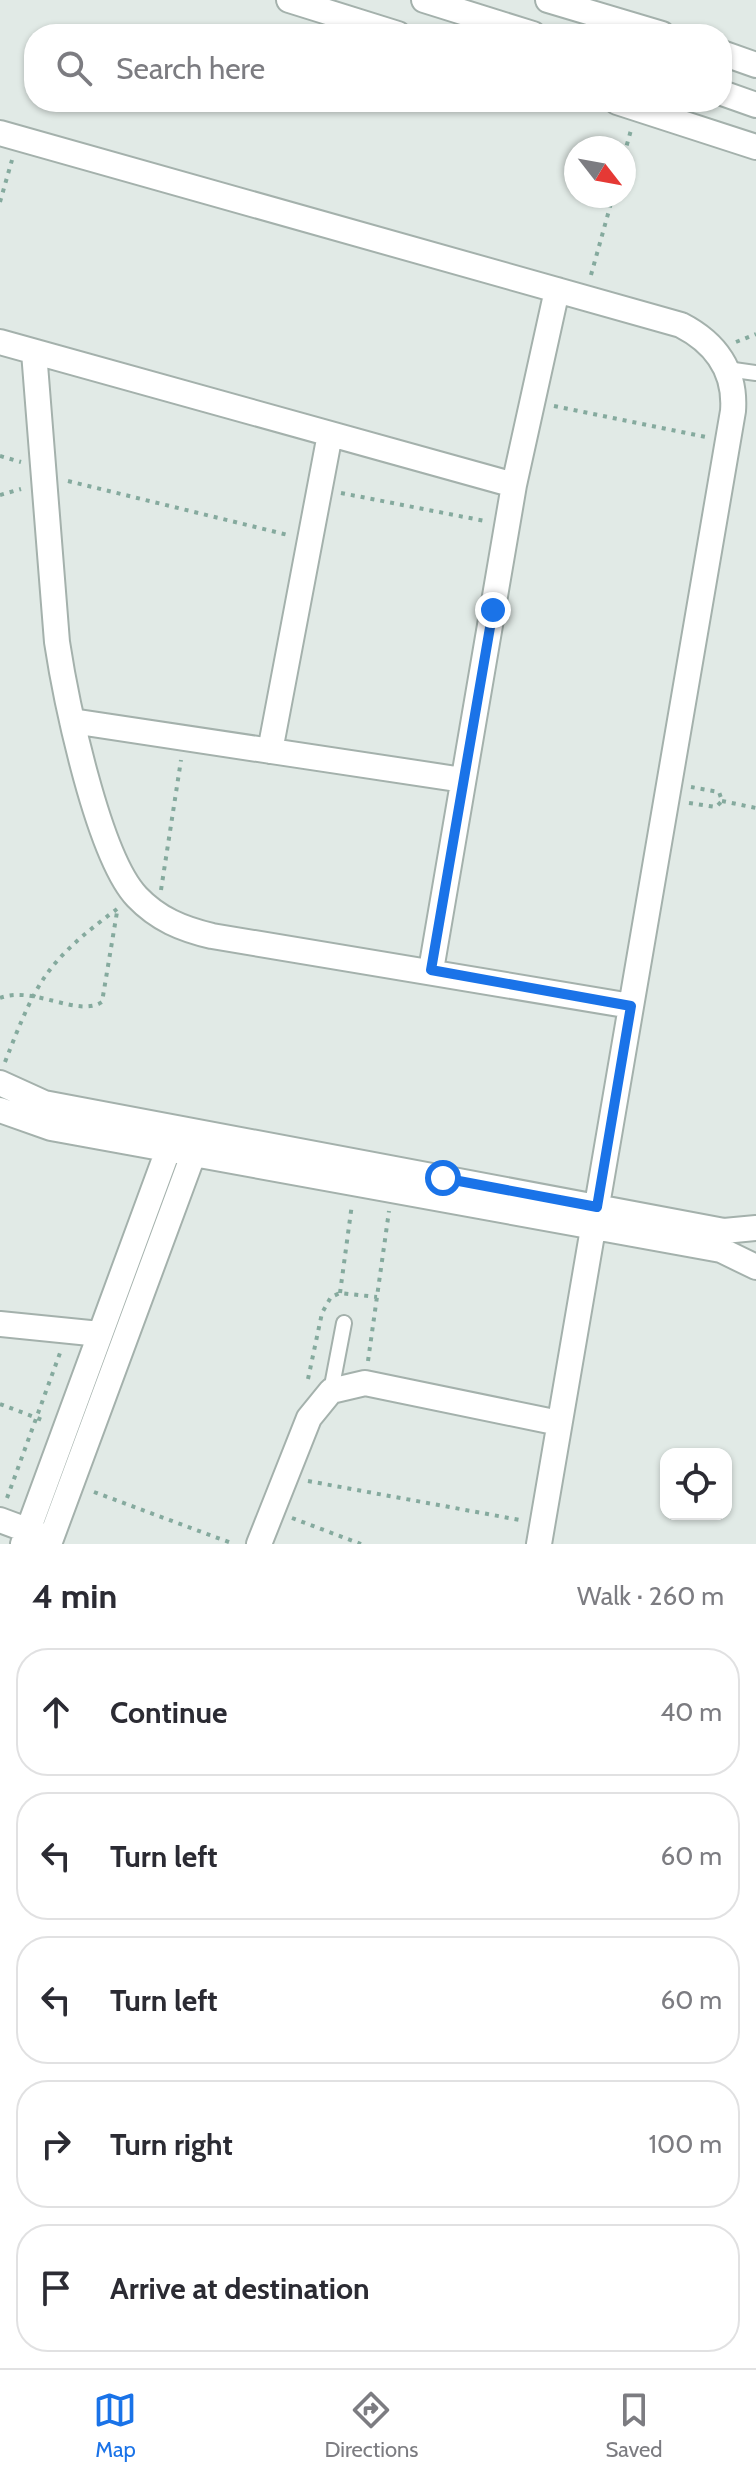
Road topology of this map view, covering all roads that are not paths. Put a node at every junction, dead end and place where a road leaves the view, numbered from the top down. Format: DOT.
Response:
graph roads {
  1 [pos="289,0"];
  2 [pos="424,0"];
  3 [pos="548,0"];
  4 [pos="366,24"];
  5 [pos="501,24"];
  6 [pos="628,24"];
  7 [pos="732,57"];
  8 [pos="756,65"];
  9 [pos="732,97"];
  10 [pos="756,105"];
  11 [pos="648,112"];
  12 [pos="9,136"];
  13 [pos="756,147"];
  14 [pos="557,290"];
  15 [pos="0,342"];
  16 [pos="34,352"];
  17 [pos="727,369"];
  18 [pos="756,373"];
  19 [pos="330,434"];
  20 [pos="514,485"];
  21 [pos="72,721"];
  22 [pos="270,751"];
  23 [pos="463,780"];
  24 [pos="431,970"];
  25 [pos="631,1006"];
  26 [pos="0,1083"];
  27 [pos="0,1110"];
  28 [pos="168,1150"];
  29 [pos="193,1155"];
  30 [pos="595,1218"];
  31 [pos="756,1228"];
  32 [pos="756,1267"];
  33 [pos="344,1323"];
  34 [pos="0,1324"];
  35 [pos="100,1334"];
  36 [pos="331,1391"];
  37 [pos="559,1423"];
  38 [pos="3,1511"];
  39 [pos="540,1534"];
  40 [pos="43,1541"];
  41 [pos="259,1544"];
  1 -- 4 [label="street"];
  2 -- 5 [label="street"];
  3 -- 6 [label="street"];
  7 -- 8 [label="street"];
  9 -- 10 [label="street"];
  11 -- 13 [label="street"];
  12 -- 14 [label="street"];
  14 -- 17 [label="street"];
  14 -- 20 [label="street"];
  15 -- 16 [label="street"];
  16 -- 19 [label="street"];
  16 -- 21 [label="street"];
  17 -- 18 [label="lane"];
  17 -- 25 [label="street"];
  19 -- 20 [label="street"];
  19 -- 22 [label="street"];
  20 -- 23 [label="street"];
  21 -- 22 [label="street"];
  21 -- 24 [label="street"];
  22 -- 23 [label="street"];
  23 -- 24 [label="street"];
  24 -- 25 [label="street"];
  25 -- 30 [label="street"];
  26 -- 30 [label="street"];
  27 -- 28 [label="street"];
  28 -- 29 [label="street"];
  28 -- 35 [label="street"];
  29 -- 30 [label="street"];
  29 -- 40 [label="street"];
  30 -- 31 [label="street"];
  30 -- 32 [label="street"];
  30 -- 37 [label="street"];
  33 -- 36 [label="lane"];
  34 -- 35 [label="street"];
  35 -- 40 [label="street"];
  36 -- 37 [label="street"];
  36 -- 41 [label="street"];
  37 -- 39 [label="street"];
  38 -- 40 [label="street"];
}
